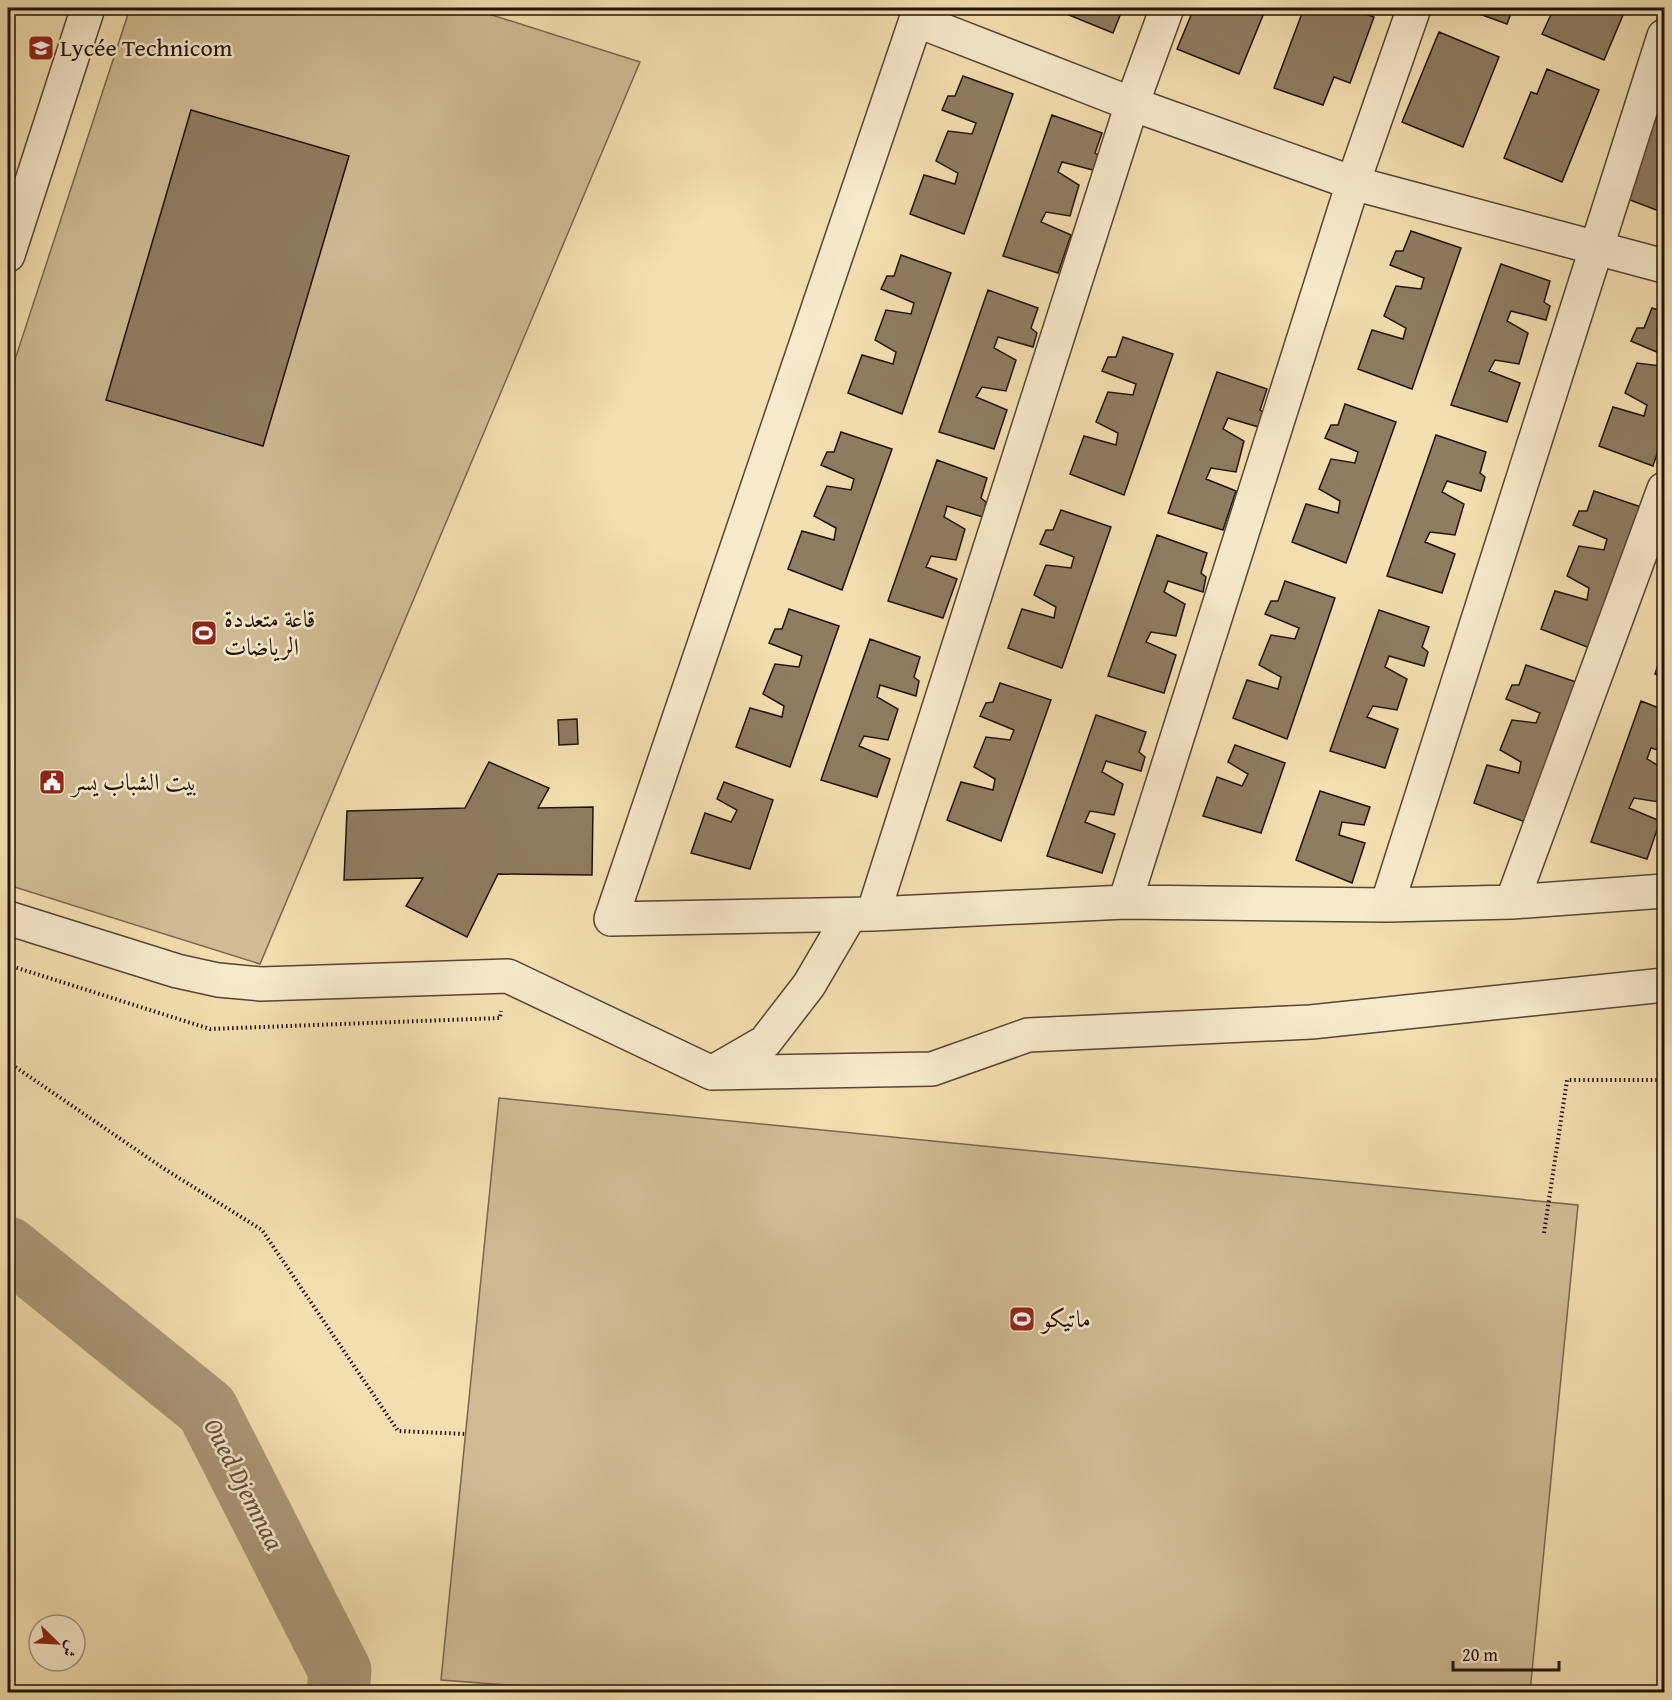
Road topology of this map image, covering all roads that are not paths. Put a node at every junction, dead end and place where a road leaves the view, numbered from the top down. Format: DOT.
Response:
graph roads {
  1 [pos="88,8"];
  2 [pos="1167,8"];
  3 [pos="1414,8"];
  4 [pos="918,14"];
  5 [pos="1665,36"];
  6 [pos="1132,104"];
  7 [pos="1353,183"];
  8 [pos="1596,247"];
  9 [pos="8,255"];
  10 [pos="1665,266"];
  11 [pos="1665,489"];
  12 [pos="1665,891"];
  13 [pos="1125,902"];
  14 [pos="1512,902"];
  15 [pos="1387,905"];
  16 [pos="862,915"];
  17 [pos="8,918"];
  18 [pos="1665,985"];
  19 [pos="712,1073"];
  1 -- 9 [label="street"];
  2 -- 6 [label="street"];
  3 -- 7 [label="street"];
  4 -- 6 [label="street"];
  4 -- 16 [label="street"];
  5 -- 8 [label="street"];
  6 -- 7 [label="street"];
  6 -- 16 [label="street"];
  7 -- 8 [label="street"];
  7 -- 13 [label="street"];
  8 -- 10 [label="street"];
  8 -- 15 [label="street"];
  11 -- 14 [label="street"];
  12 -- 14 [label="street"];
  13 -- 15 [label="street"];
  13 -- 16 [label="street"];
  14 -- 15 [label="street"];
  16 -- 19 [label="street"];
  17 -- 19 [label="street"];
  18 -- 19 [label="street"];
}
